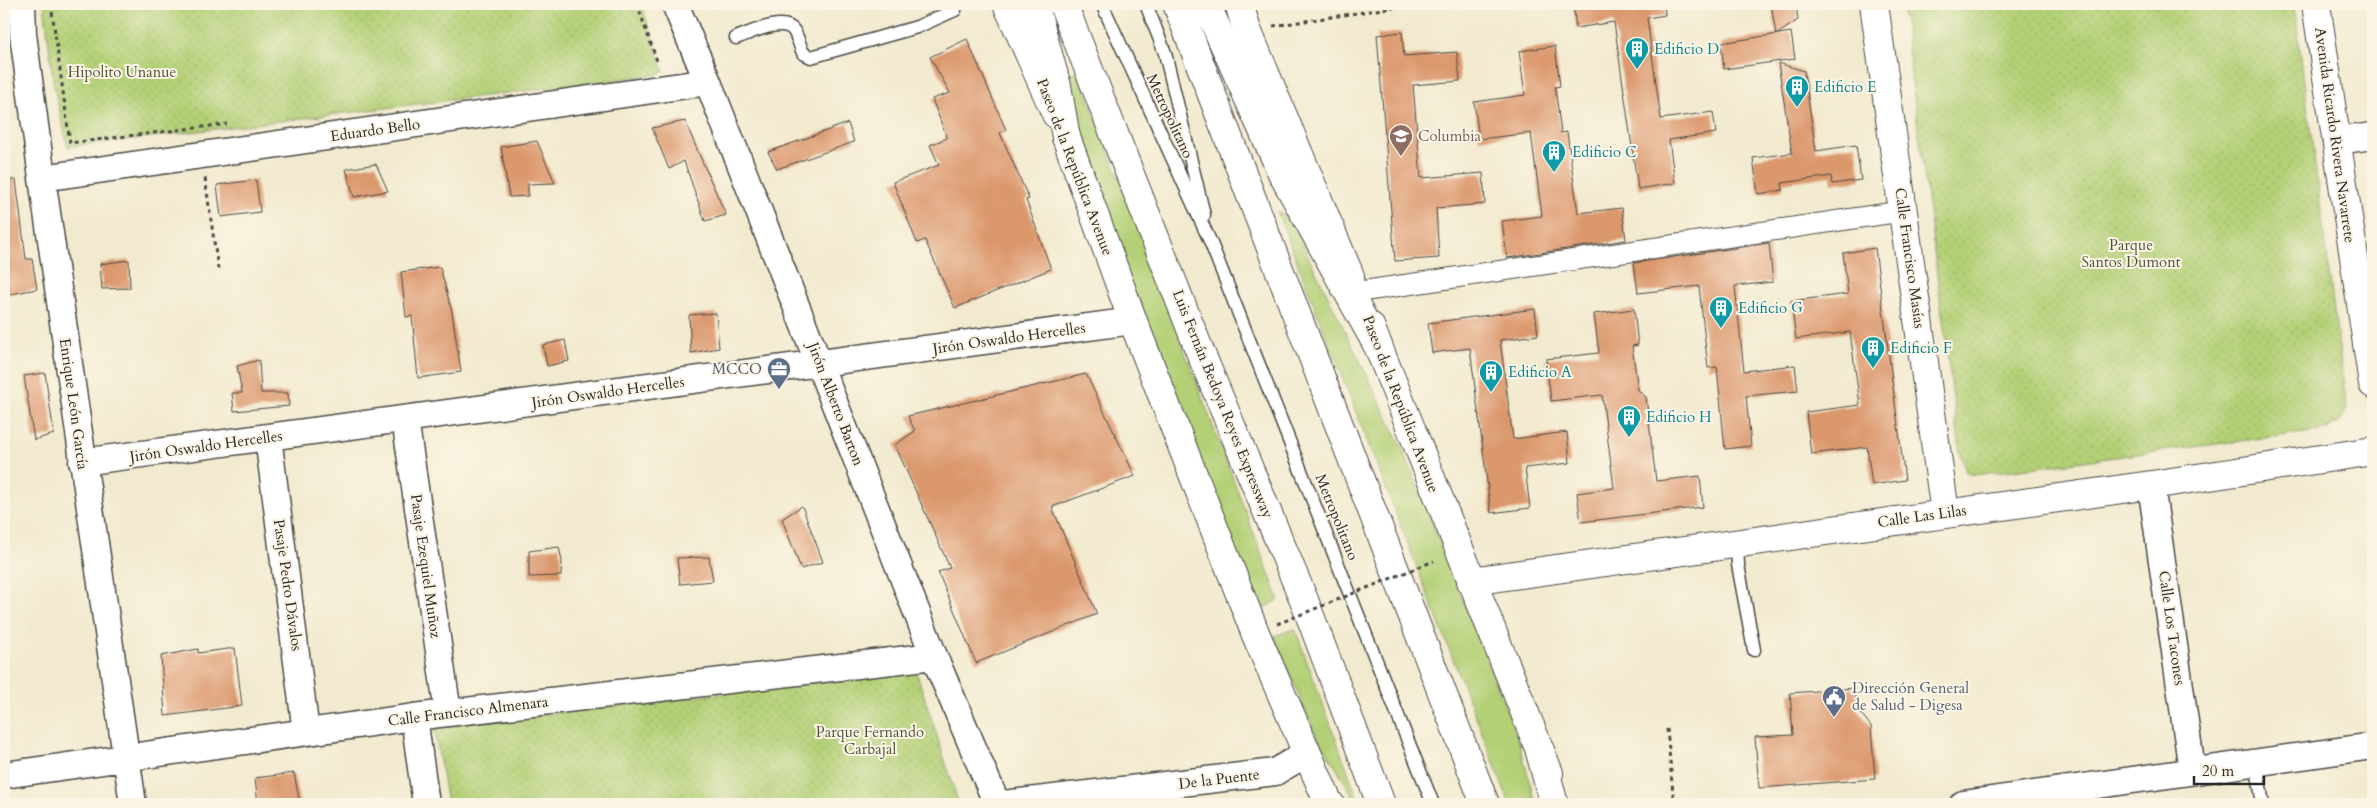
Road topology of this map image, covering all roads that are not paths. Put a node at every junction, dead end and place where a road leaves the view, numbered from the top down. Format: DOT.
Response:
graph roads {
  1 [pos="675,4"];
  2 [pos="956,4"];
  3 [pos="1007,4"];
  4 [pos="1034,4"];
  5 [pos="1063,4"];
  6 [pos="1102,4"];
  7 [pos="1146,4"];
  8 [pos="1177,4"];
  9 [pos="1206,4"];
  10 [pos="1238,4"];
  11 [pos="1874,4"];
  12 [pos="2316,4"];
  13 [pos="16,10"];
  14 [pos="736,38"];
  15 [pos="708,82"];
  16 [pos="1066,136"];
  17 [pos="2373,136"];
  18 [pos="2336,141"];
  19 [pos="42,178"];
  20 [pos="1904,211"];
  21 [pos="1210,241"];
  22 [pos="1357,292"];
  23 [pos="1133,321"];
  24 [pos="1379,348"];
  25 [pos="820,363"];
  26 [pos="2373,384"];
  27 [pos="405,419"];
  28 [pos="268,437"];
  29 [pos="2373,452"];
  30 [pos="82,462"];
  31 [pos="2152,485"];
  32 [pos="1945,513"];
  33 [pos="1737,542"];
  34 [pos="1471,581"];
  35 [pos="1754,650"];
  36 [pos="934,656"];
  37 [pos="448,713"];
  38 [pos="414,717"];
  39 [pos="306,732"];
  40 [pos="2373,746"];
  41 [pos="1305,747"];
  42 [pos="1540,752"];
  43 [pos="126,758"];
  44 [pos="2256,763"];
  45 [pos="2192,770"];
  46 [pos="4,775"];
  47 [pos="133,804"];
  48 [pos="426,804"];
  49 [pos="997,804"];
  50 [pos="1003,804"];
  51 [pos="1327,804"];
  52 [pos="1381,804"];
  53 [pos="1433,804"];
  54 [pos="1485,804"];
  55 [pos="1554,804"];
  56 [pos="1562,804"];
  57 [pos="1964,804"];
  58 [pos="2263,804"];
  1 -- 15 [label="street, Jirón Alberto Barton"];
  2 -- 14 [label="lane"];
  3 -- 16 [label="main road, Paseo de la República Avenue"];
  4 -- 16 [label="main road"];
  5 -- 52 [label="main road, Luis Fernán Bedoya Reyes Expressway"];
  6 -- 21 [label="lane, Metropolitano"];
  7 -- 21 [label="lane, Metropolitano"];
  8 -- 54 [label="main road"];
  9 -- 24 [label="main road"];
  10 -- 22 [label="main road, Paseo de la República Avenue"];
  11 -- 20 [label="main road, Calle Francisco Masías"];
  12 -- 18 [label="main road, Avenida Ricardo Rivera Navarrete"];
  13 -- 19 [label="street, Enrique León García"];
  15 -- 19 [label="street, Eduardo Bello"];
  15 -- 25 [label="street, Jirón Alberto Barton"];
  16 -- 23 [label="main road, Paseo de la República Avenue"];
  17 -- 18 [label="street"];
  18 -- 26 [label="main road, Avenida Ricardo Rivera Navarrete"];
  19 -- 30 [label="street, Enrique León García"];
  20 -- 22 [label="street"];
  20 -- 32 [label="main road, Calle Francisco Masías"];
  21 -- 53 [label="lane, Metropolitano"];
  22 -- 24 [label="main road, Paseo de la República Avenue"];
  23 -- 25 [label="street, Jirón Oswaldo Hercelles"];
  23 -- 41 [label="main road, Paseo de la República Avenue"];
  24 -- 34 [label="main road, Paseo de la República Avenue"];
  25 -- 27 [label="street, Jirón Oswaldo Hercelles"];
  25 -- 36 [label="street, Jirón Alberto Barton"];
  27 -- 28 [label="street, Jirón Oswaldo Hercelles"];
  27 -- 37 [label="street, Pasaje Ezequiel Muñoz"];
  28 -- 30 [label="street, Jirón Oswaldo Hercelles"];
  28 -- 39 [label="street, Pasaje Pedro Dávalos"];
  29 -- 31 [label="main road, Calle Las Lilas"];
  30 -- 43 [label="street, Enrique León García"];
  31 -- 32 [label="main road, Calle Las Lilas"];
  31 -- 45 [label="street, Calle Los Tacones"];
  32 -- 33 [label="main road, Calle Las Lilas"];
  33 -- 34 [label="main road, Calle Las Lilas"];
  33 -- 35 [label="lane"];
  34 -- 42 [label="main road, Paseo de la República Avenue"];
  36 -- 37 [label="street, Calle Francisco Almenara"];
  36 -- 49 [label="street, Jirón Alberto Barton"];
  37 -- 38 [label="street, Calle Francisco Almenara"];
  38 -- 39 [label="street, Calle Francisco Almenara"];
  38 -- 48 [label="street"];
  39 -- 43 [label="street, Calle Francisco Almenara"];
  40 -- 44 [label="street"];
  41 -- 50 [label="street, De la Puente"];
  41 -- 51 [label="main road, Paseo de la República Avenue"];
  42 -- 55 [label="main road"];
  42 -- 56 [label="main road, Paseo de la República Avenue"];
  43 -- 46 [label="street, Calle Francisco Almenara"];
  43 -- 47 [label="street, Enrique León García"];
  44 -- 45 [label="street"];
  44 -- 58 [label="lane"];
  45 -- 57 [label="street"];
}
